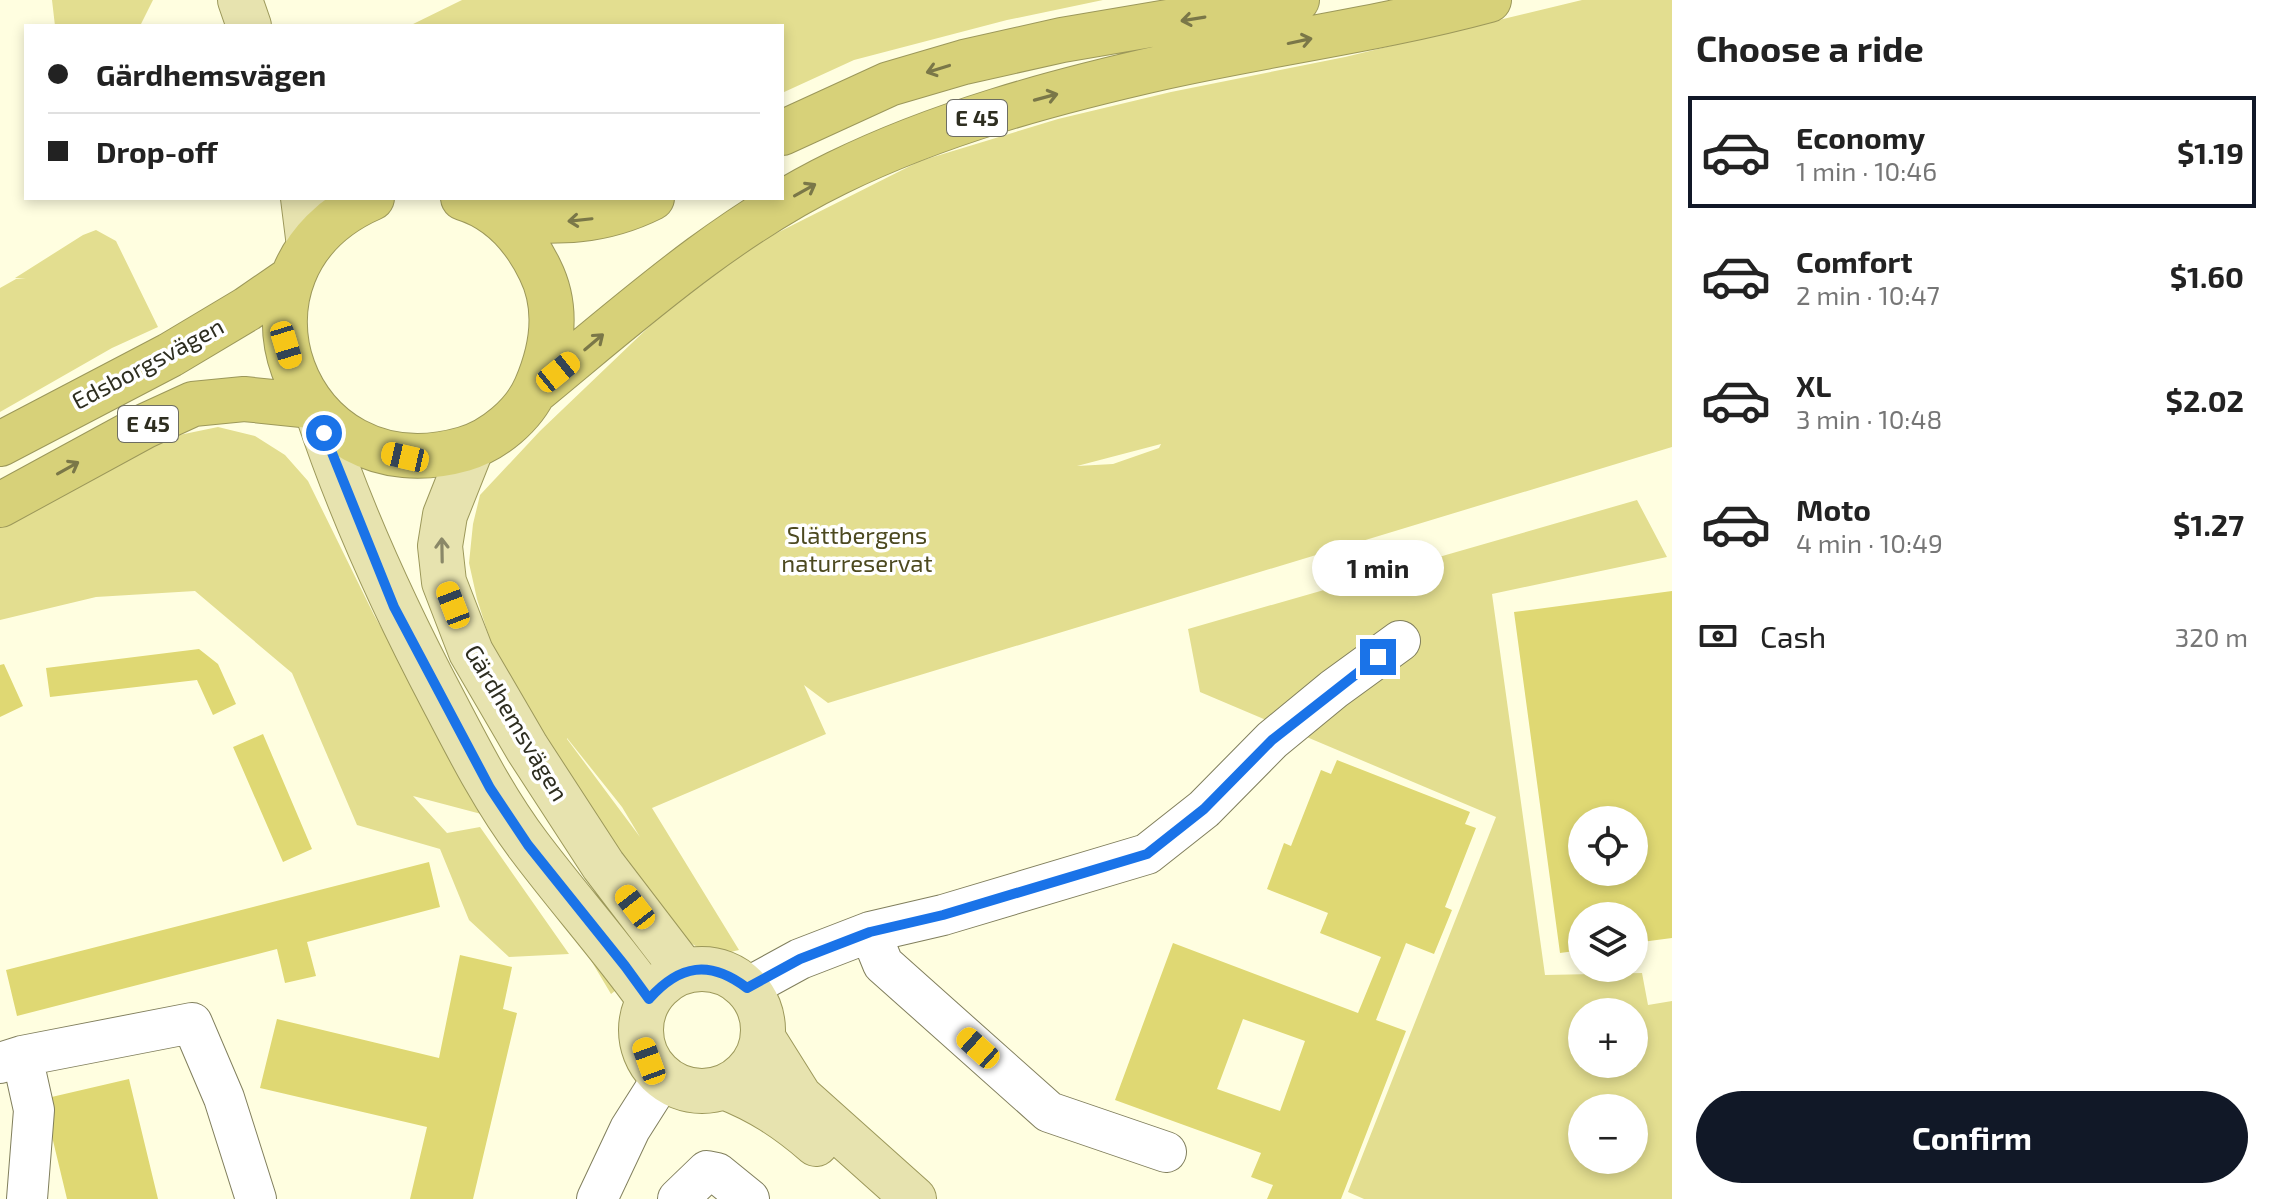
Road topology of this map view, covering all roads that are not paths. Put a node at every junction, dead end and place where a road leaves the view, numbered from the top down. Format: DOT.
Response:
graph roads {
  1 [pos="210,0"];
  2 [pos="240,0"];
  3 [pos="1297,0"];
  4 [pos="1489,0"];
  5 [pos="217,24"];
  6 [pos="248,24"];
  7 [pos="784,132"];
  8 [pos="303,200"];
  9 [pos="368,200"];
  10 [pos="470,200"];
  11 [pos="648,200"];
  12 [pos="503,219"];
  13 [pos="300,262"];
  14 [pos="534,392"];
  15 [pos="315,409"];
  16 [pos="0,444"];
  17 [pos="472,447"];
  18 [pos="0,505"];
  19 [pos="1400,641"];
  20 [pos="870,932"];
  21 [pos="684,971"];
  22 [pos="747,988"];
  23 [pos="649,999"];
  24 [pos="763,1038"];
  25 [pos="11,1059"];
  26 [pos="663,1077"];
  27 [pos="724,1087"];
  28 [pos="1166,1152"];
  29 [pos="27,1199"];
  30 [pos="256,1199"];
  31 [pos="597,1199"];
  32 [pos="678,1199"];
  33 [pos="749,1199"];
  34 [pos="879,1199"];
  35 [pos="914,1199"];
  1 -- 5 [label="main road"];
  2 -- 6 [label="main road"];
  3 -- 7 [label="highway, E 45, one-way"];
  14 -- 4 [label="highway, E 45, one-way"];
  8 -- 13 [label="main road"];
  9 -- 13 [label="highway, E 45"];
  10 -- 12 [label="highway, E 45"];
  11 -- 12 [label="highway, E 45, one-way"];
  12 -- 14 [label="highway, E 45"];
  13 -- 15 [label="highway, E 45"];
  13 -- 16 [label="highway, Edsborgsvägen / E 45"];
  14 -- 17 [label="highway, E 45"];
  15 -- 17 [label="highway, E 45"];
  18 -- 15 [label="highway, E 45, one-way"];
  15 -- 23 [label="main road, Gärdhemsvägen"];
  21 -- 17 [label="main road, Gärdhemsvägen, one-way"];
  19 -- 20 [label="street"];
  20 -- 22 [label="street"];
  20 -- 28 [label="street"];
  21 -- 22 [label="main road"];
  21 -- 23 [label="main road"];
  22 -- 24 [label="main road"];
  23 -- 26 [label="main road"];
  24 -- 27 [label="main road"];
  24 -- 35 [label="main road"];
  25 -- 29 [label="street"];
  25 -- 30 [label="street"];
  26 -- 27 [label="main road"];
  26 -- 31 [label="street"];
  27 -- 34 [label="main road"];
  32 -- 33 [label="street"];
}
